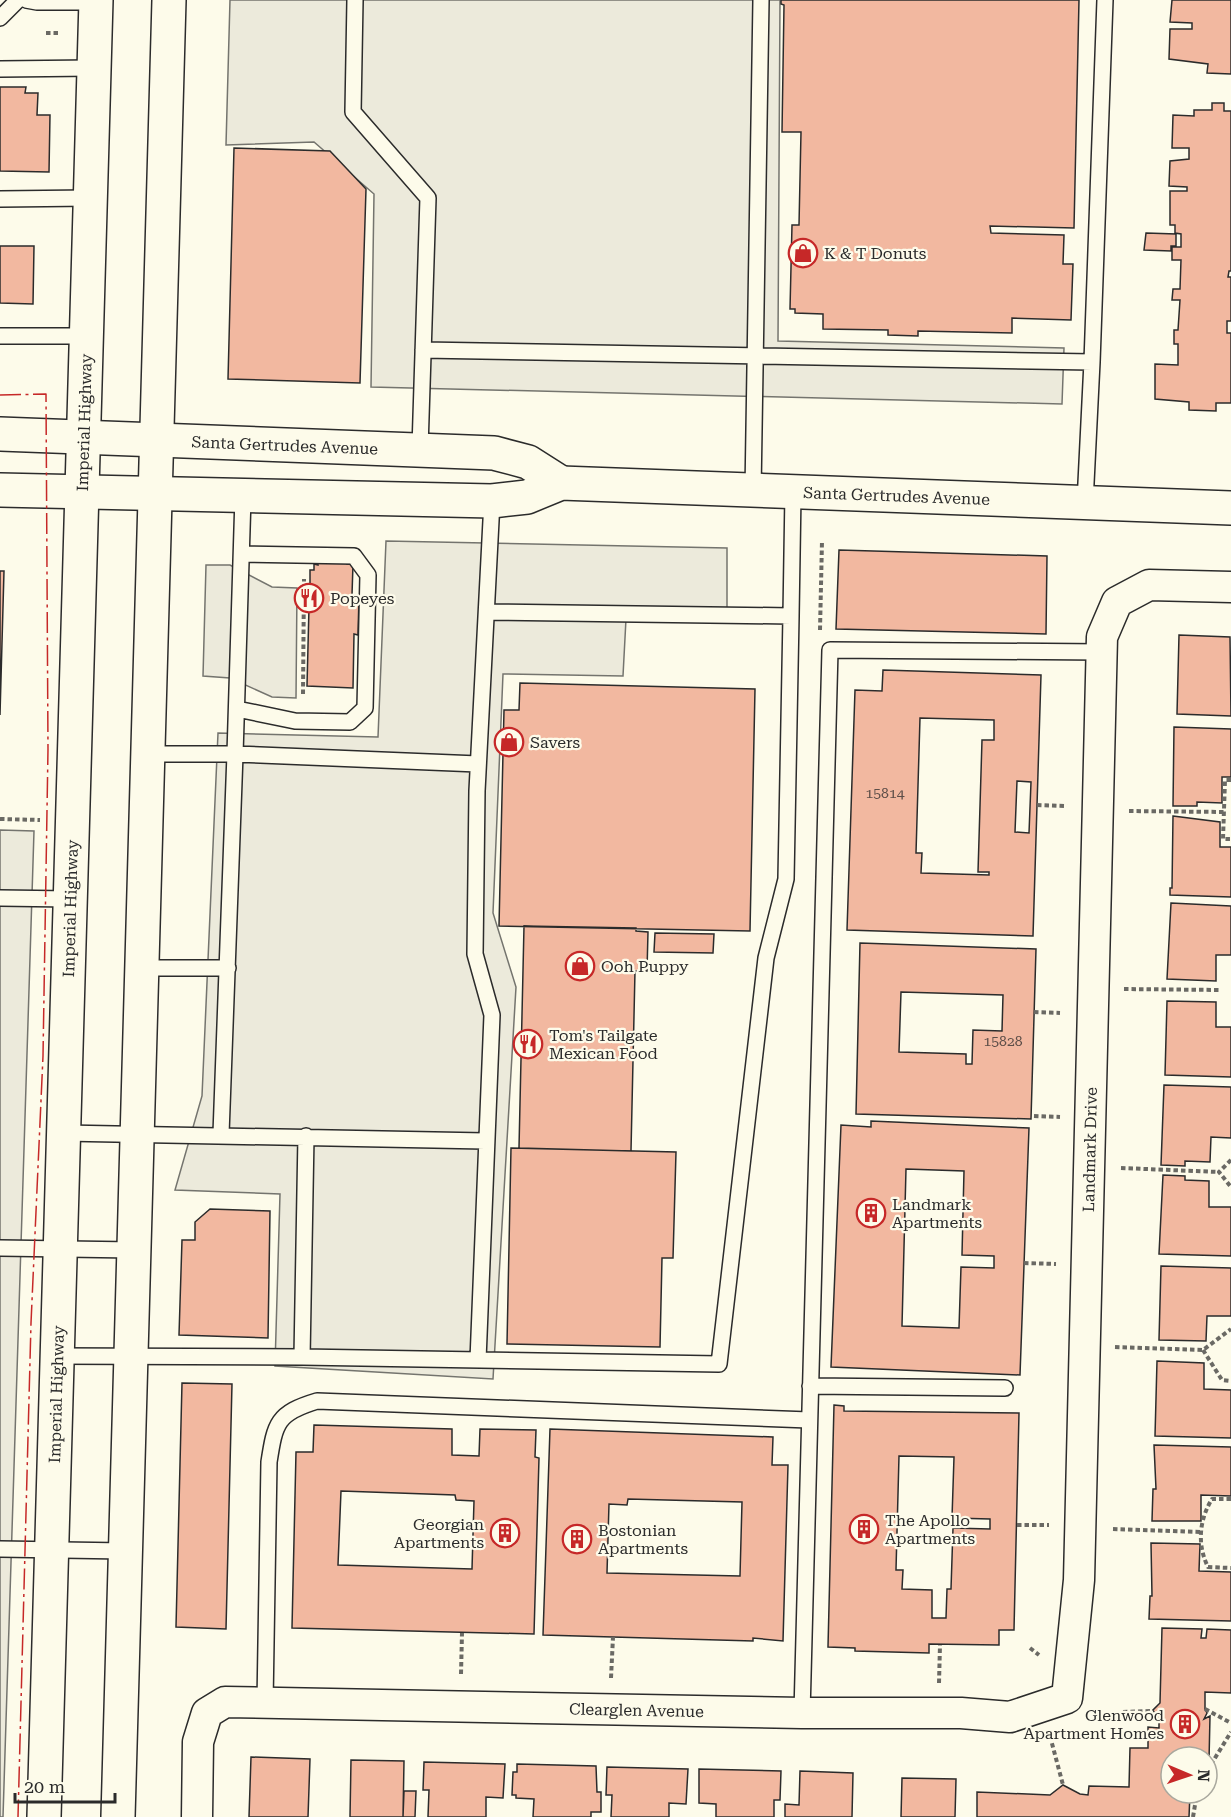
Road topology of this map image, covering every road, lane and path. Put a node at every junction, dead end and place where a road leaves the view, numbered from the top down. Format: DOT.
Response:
graph roads {
  1 [pos="18,0"];
  2 [pos="26,0"];
  3 [pos="169,0"];
  4 [pos="355,0"];
  5 [pos="761,0"];
  6 [pos="1105,0"];
  7 [pos="96,1"];
  8 [pos="0,18"];
  9 [pos="46,33"];
  10 [pos="62,33"];
  11 [pos="93,68"];
  12 [pos="0,69"];
  13 [pos="90,198"];
  14 [pos="0,200"];
  15 [pos="0,336"];
  16 [pos="86,336"];
  17 [pos="423,350"];
  18 [pos="755,356"];
  19 [pos="1092,363"];
  20 [pos="0,434"];
  21 [pos="83,438"];
  22 [pos="156,440"];
  23 [pos="420,448"];
  24 [pos="561,483"];
  25 [pos="0,490"];
  26 [pos="81,491"];
  27 [pos="753,491"];
  28 [pos="793,493"];
  29 [pos="155,494"];
  30 [pos="243,497"];
  31 [pos="492,501"];
  32 [pos="1085,502"];
  33 [pos="1231,508"];
  34 [pos="822,541"];
  35 [pos="242,554"];
  36 [pos="304,569"];
  37 [pos="1231,588"];
  38 [pos="486,612"];
  39 [pos="791,616"];
  40 [pos="830,650"];
  41 [pos="1101,652"];
  42 [pos="303,694"];
  43 [pos="237,710"];
  44 [pos="148,754"];
  45 [pos="235,754"];
  46 [pos="478,764"];
  47 [pos="1231,780"];
  48 [pos="1097,810"];
  49 [pos="1224,812"];
  50 [pos="0,819"];
  51 [pos="40,820"];
  52 [pos="1231,839"];
  53 [pos="0,898"];
  54 [pos="70,898"];
  55 [pos="142,968"];
  56 [pos="228,968"];
  57 [pos="1093,988"];
  58 [pos="1219,990"];
  59 [pos="63,1133"];
  60 [pos="138,1134"];
  61 [pos="221,1134"];
  62 [pos="306,1136"];
  63 [pos="485,1141"];
  64 [pos="1231,1160"];
  65 [pos="1089,1167"];
  66 [pos="1220,1172"];
  67 [pos="1231,1187"];
  68 [pos="0,1248"];
  69 [pos="60,1249"];
  70 [pos="134,1250"];
  71 [pos="1231,1329"];
  72 [pos="1084,1347"];
  73 [pos="1203,1350"];
  74 [pos="57,1356"];
  75 [pos="131,1356"];
  76 [pos="302,1357"];
  77 [pos="478,1360"];
  78 [pos="1231,1381"];
  79 [pos="810,1386"];
  80 [pos="1005,1388"];
  81 [pos="809,1420"];
  82 [pos="1231,1499"];
  83 [pos="1080,1528"];
  84 [pos="1202,1532"];
  85 [pos="0,1549"];
  86 [pos="52,1550"];
  87 [pos="125,1551"];
  88 [pos="1231,1568"];
  89 [pos="462,1633"];
  90 [pos="614,1637"];
  91 [pos="1067,1698"];
  92 [pos="265,1703"];
  93 [pos="460,1707"];
  94 [pos="610,1709"];
  95 [pos="1204,1709"];
  96 [pos="1153,1711"];
  97 [pos="1123,1712"];
  98 [pos="802,1713"];
  99 [pos="1231,1723"];
  100 [pos="1231,1732"];
  101 [pos="1219,1752"];
  102 [pos="1058,1764"];
  103 [pos="1063,1785"];
  104 [pos="44,1817"];
  105 [pos="118,1817"];
  106 [pos="197,1817"];
  1 -- 8 [label="lane"];
  2 -- 7 [label="lane"];
  3 -- 22 [label="main road"];
  4 -- 17 [label="lane"];
  5 -- 18 [label="lane"];
  6 -- 19 [label="lane"];
  7 -- 11 [label="main road, Imperial Highway"];
  9 -- 10 [label="path"];
  11 -- 12 [label="lane"];
  11 -- 13 [label="main road, Imperial Highway"];
  13 -- 14 [label="lane"];
  13 -- 16 [label="main road, Imperial Highway"];
  15 -- 16 [label="lane"];
  16 -- 21 [label="main road, Imperial Highway"];
  17 -- 18 [label="lane"];
  17 -- 23 [label="lane"];
  18 -- 19 [label="lane"];
  18 -- 27 [label="lane"];
  19 -- 32 [label="lane"];
  20 -- 21 [label="main road, Santa Gertrudes Avenue"];
  21 -- 22 [label="main road, Santa Gertrudes Avenue"];
  21 -- 26 [label="main road, Imperial Highway"];
  22 -- 23 [label="main road, Santa Gertrudes Avenue"];
  22 -- 29 [label="main road"];
  23 -- 24 [label="main road, Santa Gertrudes Avenue"];
  24 -- 27 [label="main road, Santa Gertrudes Avenue"];
  24 -- 31 [label="main road, Santa Gertrudes Avenue"];
  25 -- 26 [label="main road, Santa Gertrudes Avenue"];
  26 -- 29 [label="main road, Santa Gertrudes Avenue"];
  26 -- 54 [label="main road, Imperial Highway"];
  27 -- 28 [label="main road, Santa Gertrudes Avenue"];
  28 -- 32 [label="main road, Santa Gertrudes Avenue"];
  28 -- 39 [label="lane"];
  29 -- 30 [label="main road, Santa Gertrudes Avenue"];
  29 -- 44 [label="main road"];
  30 -- 31 [label="main road, Santa Gertrudes Avenue"];
  30 -- 35 [label="lane"];
  31 -- 38 [label="lane"];
  32 -- 33 [label="main road, Santa Gertrudes Avenue"];
  34 -- 40 [label="path"];
  35 -- 43 [label="lane"];
  35 -- 43 [label="lane"];
  36 -- 42 [label="path"];
  37 -- 41 [label="street, Landmark Drive"];
  38 -- 39 [label="lane"];
  38 -- 46 [label="lane"];
  39 -- 77 [label="lane"];
  40 -- 41 [label="lane"];
  40 -- 79 [label="lane"];
  41 -- 48 [label="street, Landmark Drive"];
  43 -- 45 [label="lane"];
  44 -- 45 [label="lane"];
  44 -- 55 [label="main road"];
  45 -- 46 [label="lane"];
  45 -- 56 [label="lane"];
  46 -- 63 [label="lane"];
  47 -- 49 [label="path"];
  48 -- 49 [label="path"];
  48 -- 57 [label="street, Landmark Drive"];
  49 -- 52 [label="path"];
  50 -- 51 [label="path"];
  53 -- 54 [label="lane"];
  54 -- 59 [label="main road, Imperial Highway"];
  55 -- 56 [label="lane"];
  55 -- 60 [label="main road"];
  56 -- 61 [label="lane"];
  57 -- 58 [label="path"];
  57 -- 65 [label="street, Landmark Drive"];
  59 -- 60 [label="lane"];
  59 -- 69 [label="main road, Imperial Highway"];
  60 -- 61 [label="lane"];
  60 -- 70 [label="main road"];
  61 -- 62 [label="lane"];
  62 -- 63 [label="lane"];
  62 -- 76 [label="lane"];
  63 -- 77 [label="lane"];
  64 -- 66 [label="path"];
  65 -- 66 [label="path"];
  65 -- 72 [label="street, Landmark Drive"];
  66 -- 67 [label="path"];
  68 -- 69 [label="lane"];
  69 -- 70 [label="lane"];
  69 -- 74 [label="main road, Imperial Highway"];
  70 -- 75 [label="main road"];
  71 -- 73 [label="path"];
  72 -- 73 [label="path"];
  72 -- 83 [label="street, Landmark Drive"];
  73 -- 78 [label="path"];
  74 -- 75 [label="lane"];
  74 -- 86 [label="main road, Imperial Highway"];
  75 -- 76 [label="lane"];
  75 -- 87 [label="main road"];
  76 -- 77 [label="lane"];
  79 -- 80 [label="lane"];
  79 -- 81 [label="lane"];
  81 -- 92 [label="lane"];
  81 -- 98 [label="lane"];
  82 -- 84 [label="path"];
  83 -- 84 [label="path"];
  83 -- 91 [label="street, Landmark Drive"];
  84 -- 88 [label="path"];
  85 -- 86 [label="lane"];
  86 -- 87 [label="lane"];
  86 -- 104 [label="main road, Imperial Highway"];
  87 -- 105 [label="main road"];
  89 -- 93 [label="path"];
  90 -- 94 [label="path"];
  91 -- 98 [label="street, Clearglen Avenue"];
  92 -- 93 [label="street, Clearglen Avenue"];
  92 -- 106 [label="street, Clearglen Avenue"];
  93 -- 94 [label="street, Clearglen Avenue"];
  94 -- 98 [label="street, Clearglen Avenue"];
  95 -- 99 [label="path"];
  96 -- 97 [label="path"];
  100 -- 101 [label="path"];
  102 -- 103 [label="path"];
}
